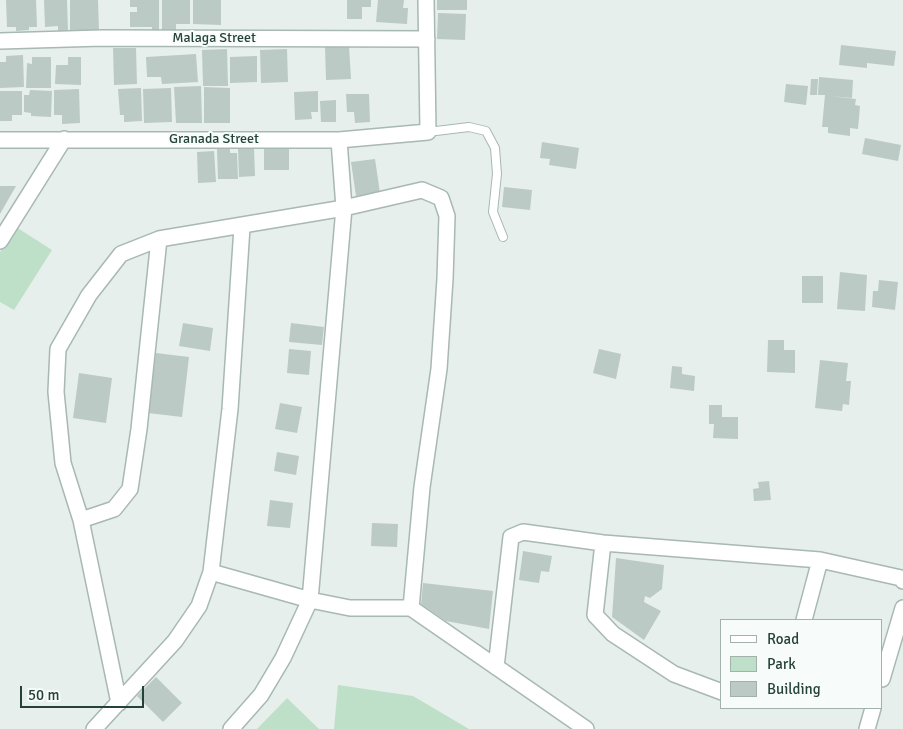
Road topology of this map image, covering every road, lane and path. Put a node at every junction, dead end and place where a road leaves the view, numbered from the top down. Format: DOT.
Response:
graph roads {
  1 [pos="426,0"];
  2 [pos="427,39"];
  3 [pos="0,41"];
  4 [pos="428,132"];
  5 [pos="64,139"];
  6 [pos="0,140"];
  7 [pos="340,140"];
  8 [pos="344,208"];
  9 [pos="7,219"];
  10 [pos="242,227"];
  11 [pos="503,237"];
  12 [pos="159,239"];
  13 [pos="0,241"];
  14 [pos="80,520"];
  15 [pos="603,542"];
  16 [pos="820,560"];
  17 [pos="211,572"];
  18 [pos="903,581"];
  19 [pos="310,600"];
  20 [pos="411,608"];
  21 [pos="903,608"];
  22 [pos="804,619"];
  23 [pos="496,667"];
  24 [pos="883,677"];
  25 [pos="720,691"];
  26 [pos="119,703"];
  27 [pos="873,709"];
  28 [pos="94,729"];
  29 [pos="231,729"];
  30 [pos="586,729"];
  31 [pos="867,729"];
  1 -- 2 [label="street"];
  2 -- 3 [label="street, Malaga Street"];
  2 -- 4 [label="street"];
  4 -- 7 [label="street, Granada Street"];
  4 -- 11 [label="lane"];
  5 -- 6 [label="street, Granada Street"];
  5 -- 7 [label="street, Granada Street"];
  5 -- 9 [label="street"];
  7 -- 8 [label="street"];
  8 -- 10 [label="street"];
  8 -- 19 [label="street"];
  8 -- 20 [label="street"];
  9 -- 13 [label="street"];
  10 -- 12 [label="street"];
  10 -- 17 [label="street"];
  12 -- 14 [label="street"];
  12 -- 14 [label="street"];
  14 -- 26 [label="street"];
  15 -- 16 [label="street"];
  15 -- 23 [label="street"];
  15 -- 25 [label="street"];
  16 -- 18 [label="street"];
  16 -- 22 [label="street"];
  17 -- 19 [label="street"];
  17 -- 26 [label="street"];
  19 -- 20 [label="street"];
  19 -- 29 [label="street"];
  20 -- 23 [label="street"];
  21 -- 24 [label="street"];
  23 -- 30 [label="street"];
  26 -- 28 [label="street"];
  27 -- 31 [label="street"];
}
